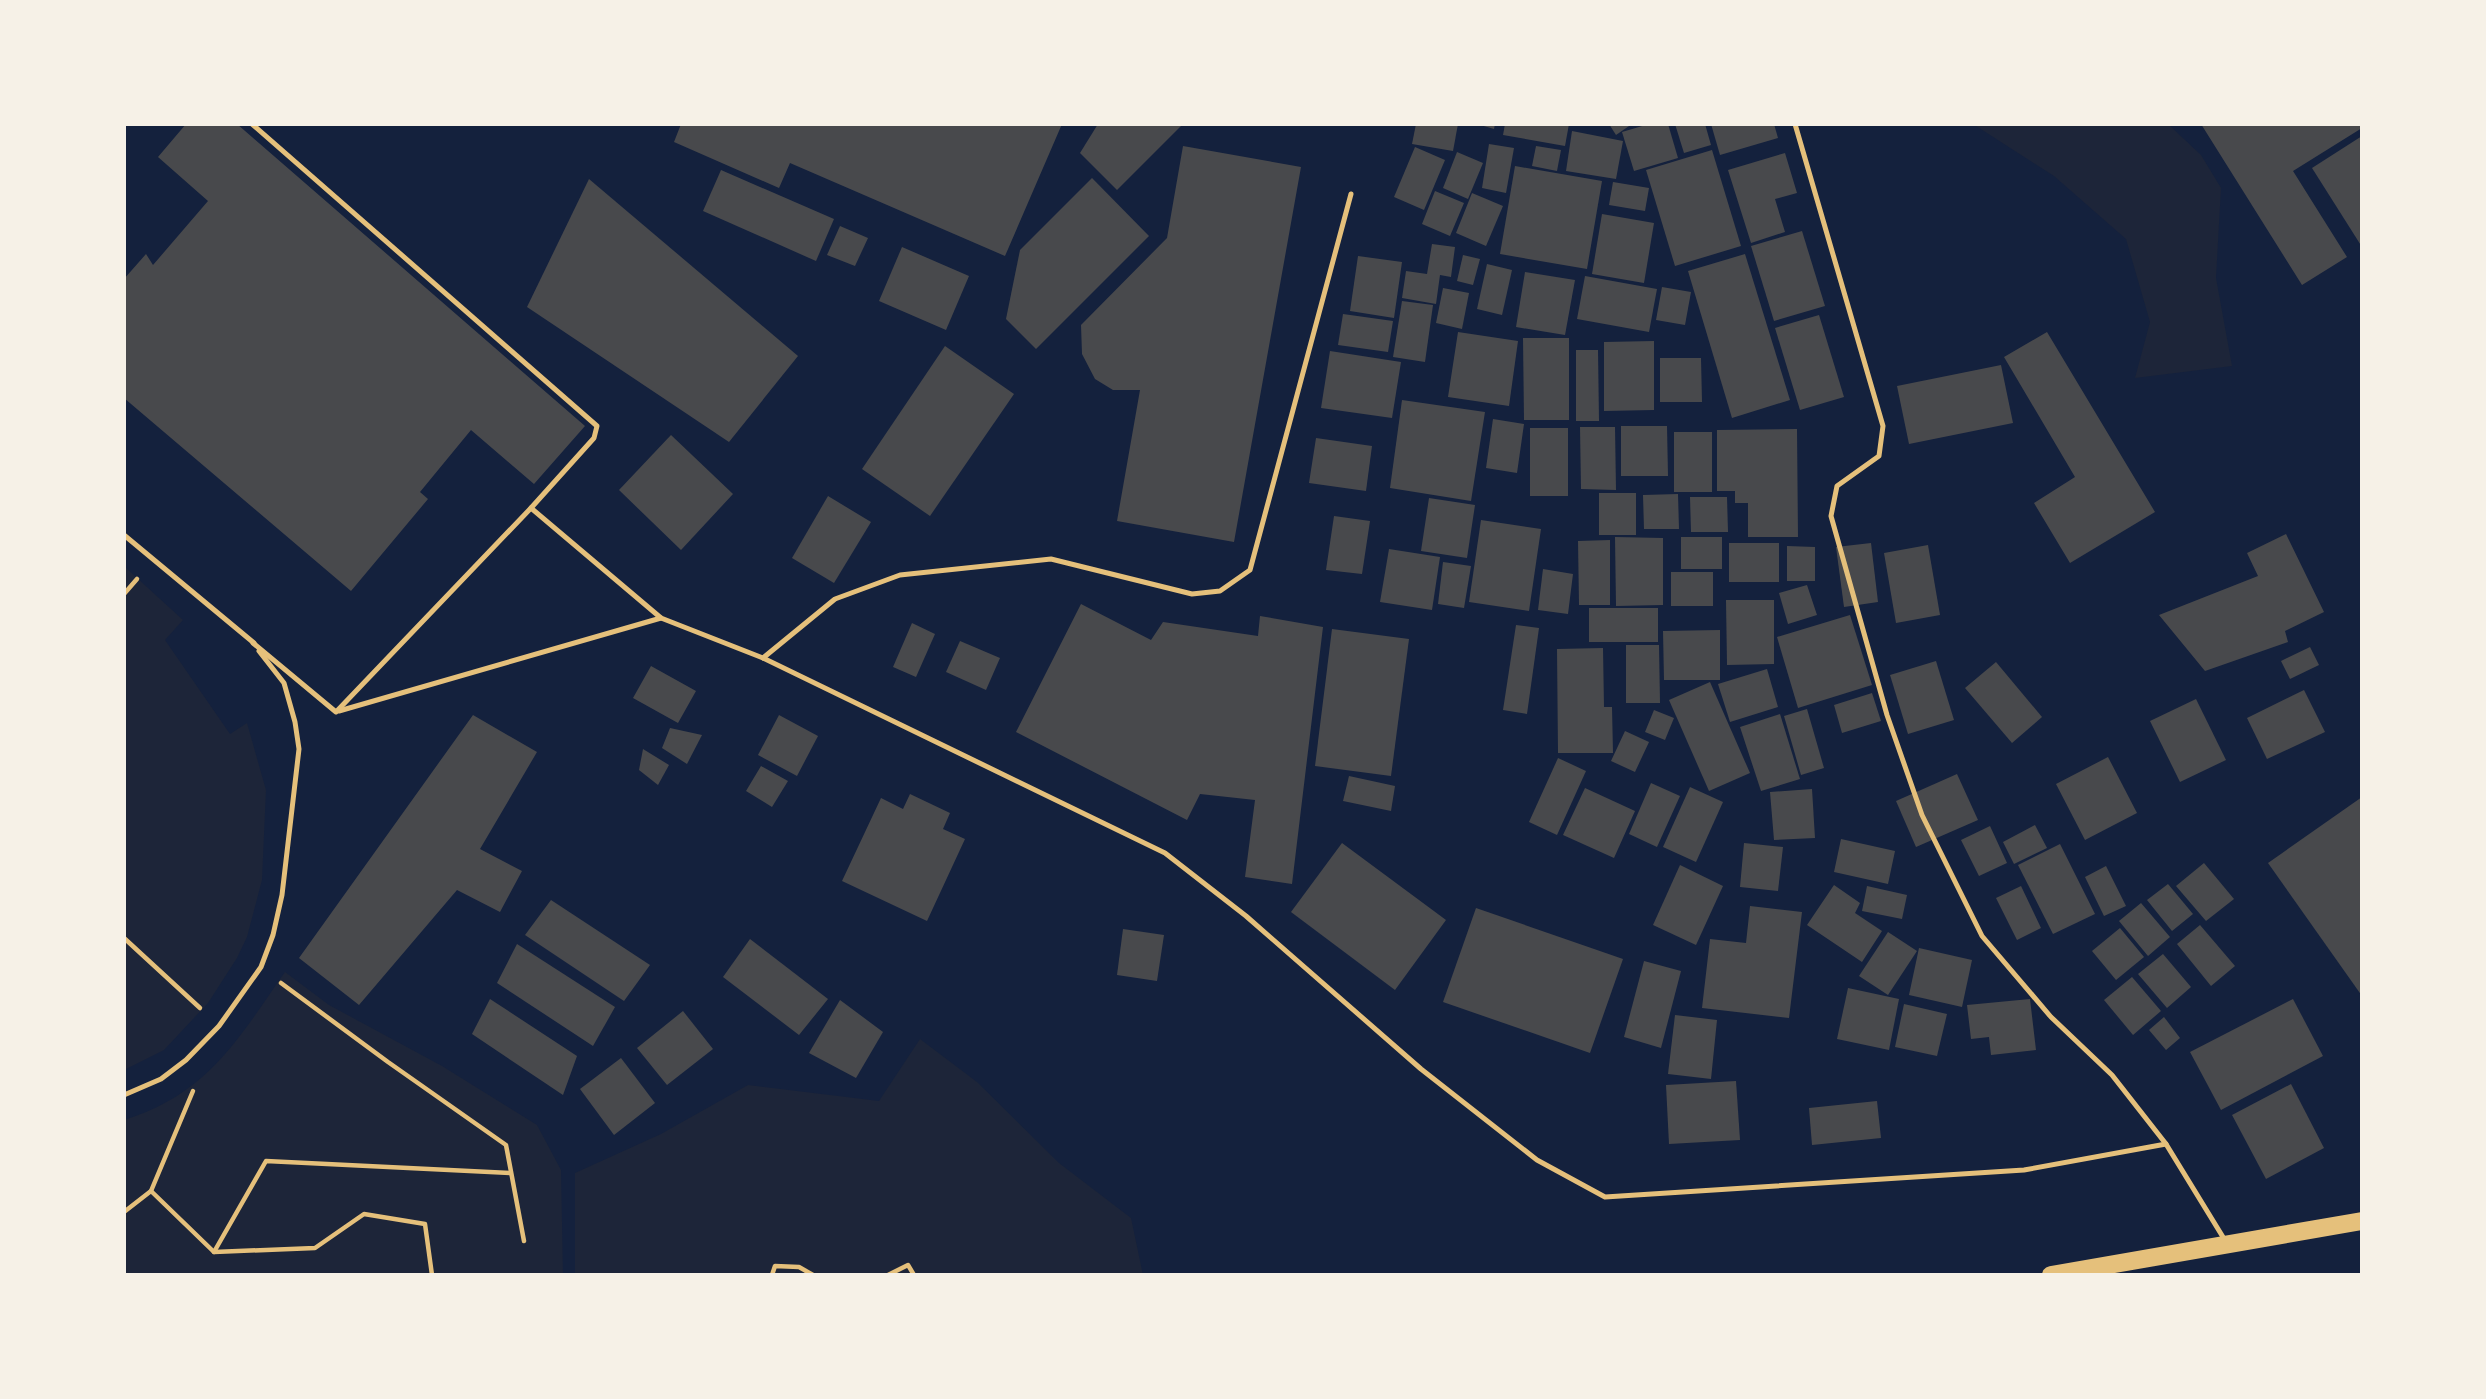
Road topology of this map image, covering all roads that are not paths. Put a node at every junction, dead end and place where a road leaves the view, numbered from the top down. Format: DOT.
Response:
graph roads {
  1 [pos="252,124"];
  2 [pos="1795,124"];
  3 [pos="1351,194"];
  4 [pos="531,508"];
  5 [pos="124,535"];
  6 [pos="661,618"];
  7 [pos="253,643"];
  8 [pos="763,658"];
  9 [pos="336,712"];
  10 [pos="124,1095"];
  11 [pos="2166,1144"];
  12 [pos="2362,1221"];
  13 [pos="2228,1244"];
  14 [pos="2052,1275"];
  1 -- 4 [label="lane"];
  2 -- 11 [label="lane"];
  3 -- 8 [label="lane"];
  4 -- 6 [label="lane"];
  4 -- 9 [label="lane"];
  5 -- 7 [label="lane"];
  6 -- 8 [label="lane"];
  6 -- 9 [label="lane"];
  7 -- 9 [label="lane"];
  7 -- 10 [label="lane"];
  8 -- 11 [label="lane"];
  11 -- 13 [label="lane"];
  12 -- 13 [label="main road"];
  13 -- 14 [label="main road"];
}
